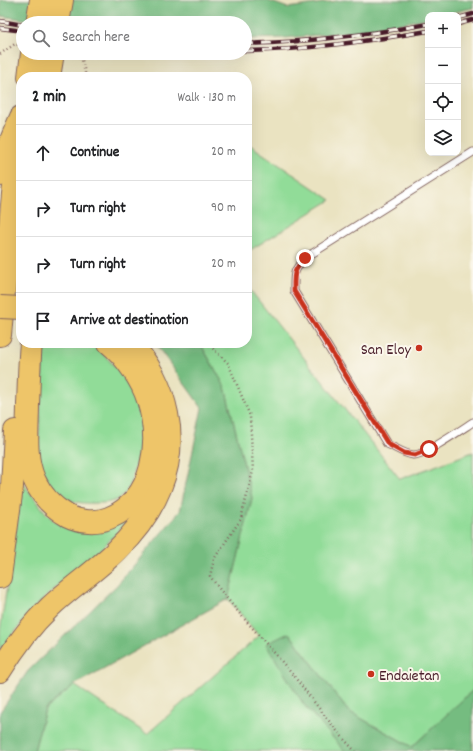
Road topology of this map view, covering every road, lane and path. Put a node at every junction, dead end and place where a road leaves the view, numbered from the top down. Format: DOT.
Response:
graph roads {
  1 [pos="41,0"];
  2 [pos="62,0"];
  3 [pos="38,16"];
  4 [pos="59,16"];
  5 [pos="16,44"];
  6 [pos="0,54"];
  7 [pos="42,60"];
  8 [pos="82,60"];
  9 [pos="33,72"];
  10 [pos="85,72"];
  11 [pos="16,130"];
  12 [pos="473,152"];
  13 [pos="16,173"];
  14 [pos="0,175"];
  15 [pos="0,295"];
  16 [pos="16,296"];
  17 [pos="0,307"];
  18 [pos="16,308"];
  19 [pos="0,335"];
  20 [pos="21,348"];
  21 [pos="31,348"];
  22 [pos="114,348"];
  23 [pos="134,348"];
  24 [pos="212,348"];
  25 [pos="473,422"];
  26 [pos="0,577"];
  27 [pos="0,672"];
  28 [pos="355,751"];
  1 -- 3 [label="highway"];
  2 -- 4 [label="highway"];
  5 -- 6 [label="path"];
  7 -- 9 [label="highway"];
  8 -- 10 [label="path"];
  11 -- 14 [label="highway"];
  12 -- 25 [label="lane"];
  13 -- 19 [label="highway"];
  15 -- 16 [label="highway"];
  17 -- 18 [label="highway, bridge"];
  20 -- 26 [label="highway"];
  21 -- 22 [label="highway"];
  23 -- 27 [label="highway"];
  24 -- 28 [label="path"];
}
